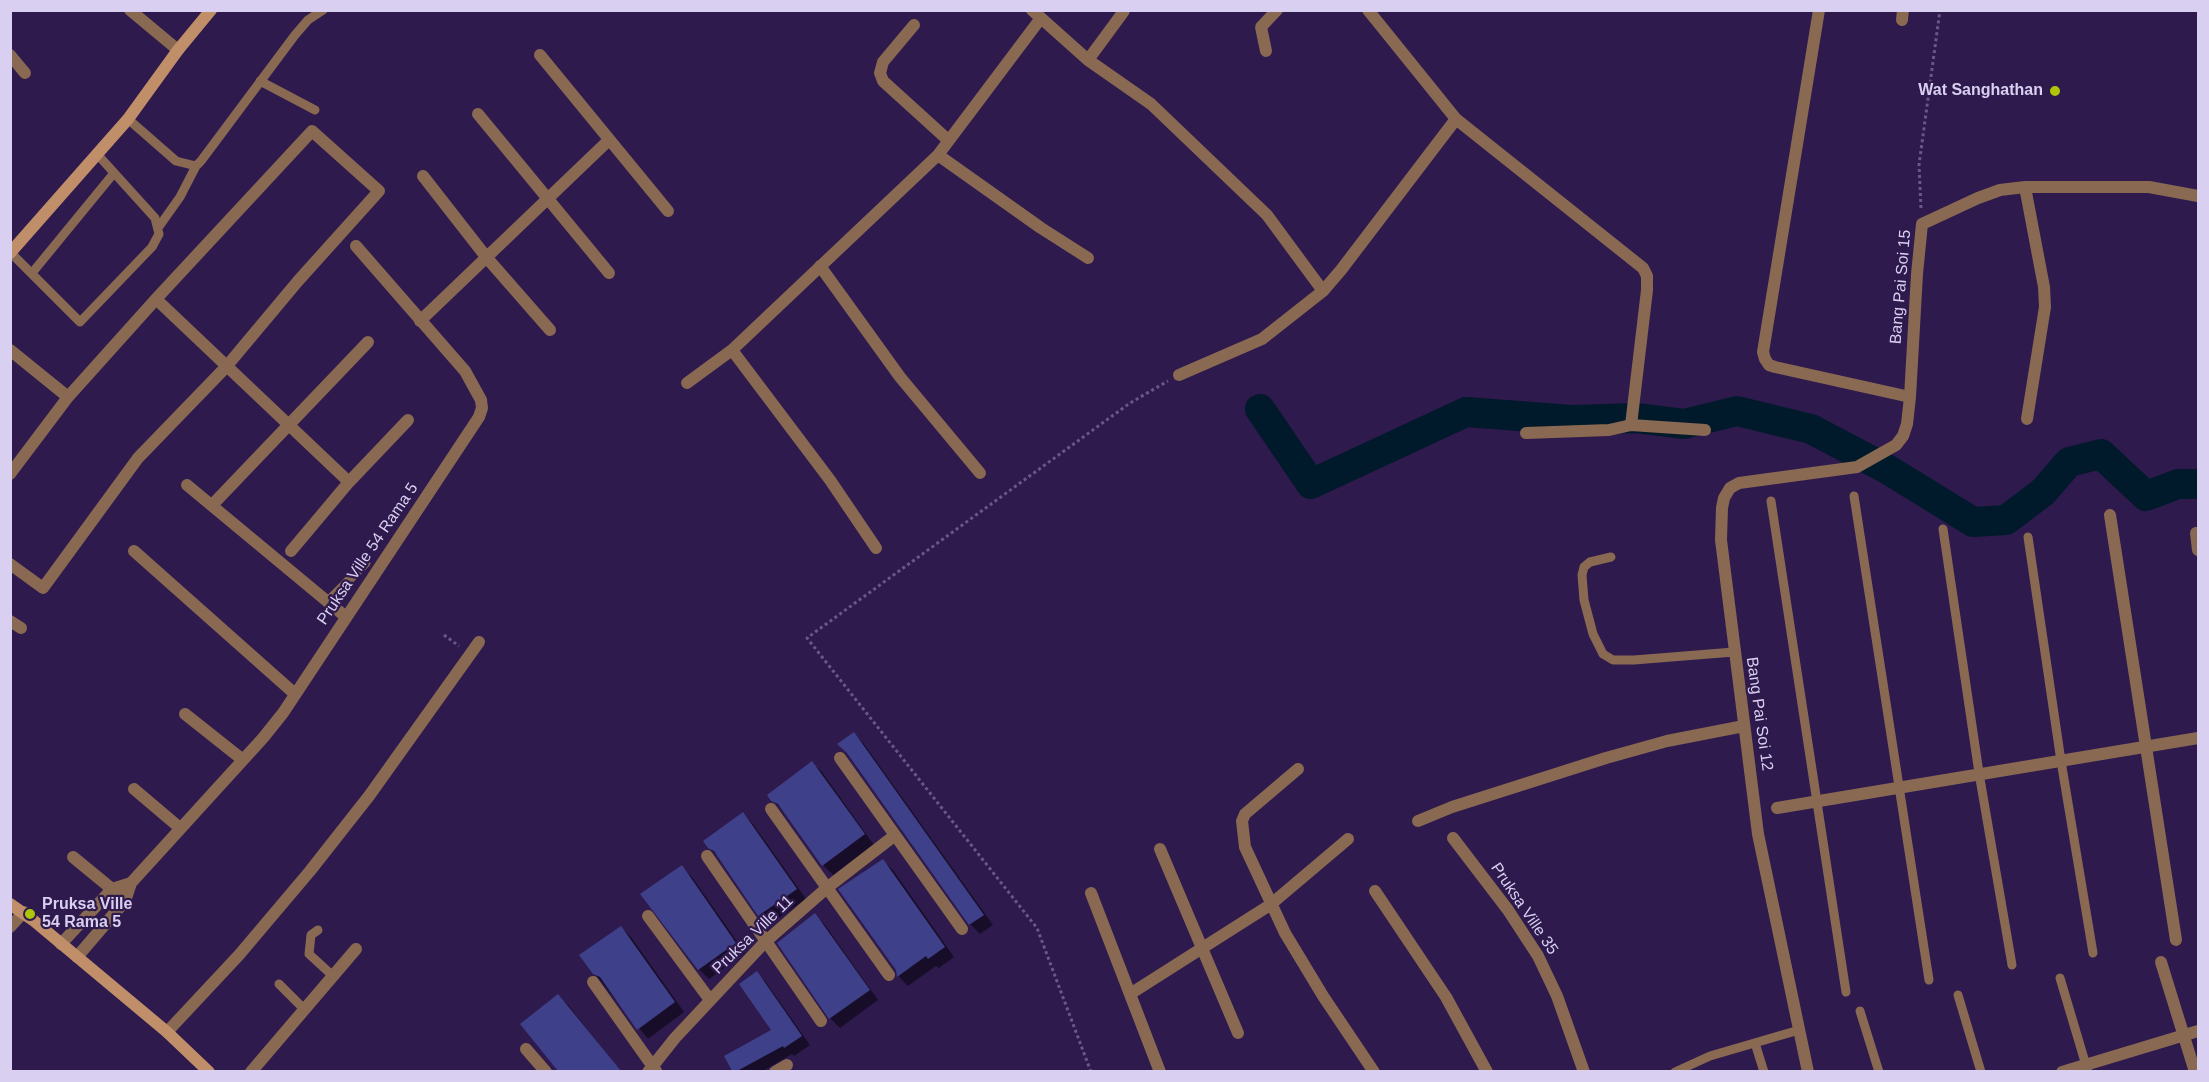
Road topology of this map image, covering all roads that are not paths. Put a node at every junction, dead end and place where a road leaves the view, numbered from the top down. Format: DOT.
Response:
graph roads {
  1 [pos="130,10"];
  2 [pos="211,10"];
  3 [pos="322,10"];
  4 [pos="1277,10"];
  5 [pos="1368,10"];
  6 [pos="1819,10"];
  7 [pos="1124,11"];
  8 [pos="1036,14"];
  9 [pos="914,25"];
  10 [pos="178,50"];
  11 [pos="1266,51"];
  12 [pos="10,55"];
  13 [pos="540,56"];
  14 [pos="1088,60"];
  15 [pos="25,74"];
  16 [pos="260,81"];
  17 [pos="315,110"];
  18 [pos="478,114"];
  19 [pos="128,119"];
  20 [pos="1456,119"];
  21 [pos="609,140"];
  22 [pos="948,140"];
  23 [pos="97,154"];
  24 [pos="938,155"];
  25 [pos="196,166"];
  26 [pos="114,173"];
  27 [pos="423,176"];
  28 [pos="2025,187"];
  29 [pos="2199,196"];
  30 [pos="549,198"];
  31 [pos="668,212"];
  32 [pos="158,228"];
  33 [pos="357,246"];
  34 [pos="11,253"];
  35 [pos="488,258"];
  36 [pos="1088,258"];
  37 [pos="820,266"];
  38 [pos="32,273"];
  39 [pos="609,273"];
  40 [pos="1323,291"];
  41 [pos="156,299"];
  42 [pos="420,321"];
  43 [pos="550,330"];
  44 [pos="368,342"];
  45 [pos="10,350"];
  46 [pos="732,350"];
  47 [pos="226,367"];
  48 [pos="1179,375"];
  49 [pos="687,383"];
  50 [pos="1910,397"];
  51 [pos="68,398"];
  52 [pos="2027,419"];
  53 [pos="408,420"];
  54 [pos="1631,423"];
  55 [pos="287,424"];
  56 [pos="1705,430"];
  57 [pos="1526,433"];
  58 [pos="1857,467"];
  59 [pos="980,473"];
  60 [pos="10,474"];
  61 [pos="349,482"];
  62 [pos="187,485"];
  63 [pos="1854,495"];
  64 [pos="216,501"];
  65 [pos="1771,501"];
  66 [pos="2110,515"];
  67 [pos="1943,529"];
  68 [pos="2196,533"];
  69 [pos="2028,537"];
  70 [pos="876,548"];
  71 [pos="2199,550"];
  72 [pos="134,551"];
  73 [pos="291,551"];
  74 [pos="1611,557"];
  75 [pos="10,564"];
  76 [pos="366,564"];
  77 [pos="327,602"];
  78 [pos="346,617"];
  79 [pos="479,642"];
  80 [pos="1734,652"];
  81 [pos="295,694"];
  82 [pos="184,714"];
  83 [pos="1744,726"];
  84 [pos="2199,738"];
  85 [pos="2146,747"];
  86 [pos="840,758"];
  87 [pos="243,760"];
  88 [pos="2061,761"];
  89 [pos="1298,769"];
  90 [pos="1979,773"];
  91 [pos="1900,787"];
  92 [pos="134,789"];
  93 [pos="1818,800"];
  94 [pos="1777,808"];
  95 [pos="771,809"];
  96 [pos="1418,821"];
  97 [pos="180,828"];
  98 [pos="894,836"];
  99 [pos="1453,838"];
  100 [pos="1348,839"];
  101 [pos="1160,849"];
  102 [pos="707,856"];
  103 [pos="73,857"];
  104 [pos="130,883"];
  105 [pos="828,887"];
  106 [pos="112,889"];
  107 [pos="1375,891"];
  108 [pos="1091,893"];
  109 [pos="125,901"];
  110 [pos="10,904"];
  111 [pos="1270,904"];
  112 [pos="24,912"];
  113 [pos="648,916"];
  114 [pos="10,927"];
  115 [pos="962,929"];
  116 [pos="318,930"];
  117 [pos="2176,940"];
  118 [pos="765,942"];
  119 [pos="61,944"];
  120 [pos="356,949"];
  121 [pos="1201,949"];
  122 [pos="2093,953"];
  123 [pos="77,957"];
  124 [pos="2162,962"];
  125 [pos="2012,965"];
  126 [pos="889,975"];
  127 [pos="333,976"];
  128 [pos="2060,978"];
  129 [pos="1929,980"];
  130 [pos="593,982"];
  131 [pos="279,984"];
  132 [pos="1846,992"];
  133 [pos="1130,994"];
  134 [pos="1958,995"];
  135 [pos="710,1000"];
  136 [pos="304,1009"];
  137 [pos="1860,1011"];
  138 [pos="821,1021"];
  139 [pos="1799,1030"];
  140 [pos="2199,1031"];
  141 [pos="167,1032"];
  142 [pos="1238,1033"];
  143 [pos="2184,1036"];
  144 [pos="1755,1043"];
  145 [pos="526,1049"];
  146 [pos="787,1065"];
  147 [pos="2087,1068"];
  148 [pos="652,1070"];
  149 [pos="209,1071"];
  150 [pos="251,1071"];
  151 [pos="546,1071"];
  152 [pos="775,1071"];
  153 [pos="1160,1071"];
  154 [pos="1374,1071"];
  155 [pos="1487,1071"];
  156 [pos="1584,1071"];
  157 [pos="1675,1071"];
  158 [pos="1764,1071"];
  159 [pos="1808,1071"];
  160 [pos="1879,1071"];
  161 [pos="1981,1071"];
  162 [pos="2062,1071"];
  163 [pos="2195,1071"];
  1 -- 10 [label="street"];
  2 -- 10 [label="street"];
  3 -- 16 [label="lane"];
  4 -- 11 [label="street"];
  5 -- 20 [label="street"];
  6 -- 50 [label="street"];
  7 -- 14 [label="street"];
  8 -- 14 [label="street"];
  8 -- 22 [label="street"];
  9 -- 22 [label="street"];
  10 -- 19 [label="street"];
  12 -- 15 [label="street"];
  13 -- 21 [label="street"];
  14 -- 40 [label="street"];
  16 -- 17 [label="lane"];
  16 -- 25 [label="lane"];
  18 -- 30 [label="street"];
  19 -- 23 [label="street"];
  19 -- 25 [label="lane"];
  20 -- 40 [label="street"];
  20 -- 54 [label="street"];
  21 -- 30 [label="street"];
  21 -- 31 [label="street"];
  22 -- 24 [label="street"];
  23 -- 26 [label="lane"];
  23 -- 34 [label="street"];
  24 -- 36 [label="street"];
  24 -- 37 [label="street"];
  25 -- 32 [label="lane"];
  26 -- 32 [label="lane"];
  26 -- 38 [label="lane"];
  27 -- 35 [label="street"];
  28 -- 29 [label="street, Bang Pai Soi 15"];
  28 -- 50 [label="street, Bang Pai Soi 15"];
  28 -- 52 [label="street"];
  30 -- 35 [label="street"];
  30 -- 39 [label="street"];
  32 -- 38 [label="lane"];
  33 -- 42 [label="street, Pruksa Ville 54 Rama 5"];
  34 -- 38 [label="lane"];
  35 -- 42 [label="street"];
  35 -- 43 [label="street"];
  37 -- 46 [label="street"];
  37 -- 59 [label="street"];
  40 -- 48 [label="street"];
  41 -- 47 [label="street"];
  41 -- 47 [label="street"];
  41 -- 51 [label="street"];
  42 -- 78 [label="street, Pruksa Ville 54 Rama 5"];
  44 -- 55 [label="street"];
  45 -- 51 [label="street"];
  46 -- 49 [label="street"];
  46 -- 70 [label="street"];
  47 -- 55 [label="street"];
  47 -- 75 [label="street"];
  50 -- 58 [label="street, Bang Pai Soi 15"];
  51 -- 60 [label="street"];
  53 -- 61 [label="street"];
  54 -- 56 [label="street"];
  54 -- 57 [label="street"];
  55 -- 61 [label="street"];
  55 -- 64 [label="street"];
  58 -- 80 [label="street, Bang Pai Soi 12"];
  61 -- 73 [label="street"];
  62 -- 77 [label="street"];
  63 -- 91 [label="lane"];
  65 -- 93 [label="lane"];
  66 -- 85 [label="street"];
  67 -- 90 [label="lane"];
  68 -- 71 [label="street"];
  69 -- 88 [label="lane"];
  72 -- 81 [label="street"];
  74 -- 80 [label="lane"];
  76 -- 77 [label="lane"];
  77 -- 78 [label="street"];
  78 -- 81 [label="street, Pruksa Ville 54 Rama 5"];
  79 -- 141 [label="street"];
  80 -- 83 [label="street, Bang Pai Soi 12"];
  81 -- 87 [label="street, Pruksa Ville 54 Rama 5"];
  82 -- 87 [label="street"];
  83 -- 96 [label="street"];
  83 -- 139 [label="street, Bang Pai Soi 12"];
  84 -- 85 [label="street"];
  85 -- 88 [label="street"];
  85 -- 117 [label="street"];
  86 -- 98 [label="street"];
  87 -- 97 [label="street, Pruksa Ville 54 Rama 5"];
  88 -- 90 [label="street"];
  88 -- 122 [label="lane"];
  89 -- 111 [label="street"];
  90 -- 91 [label="street"];
  90 -- 125 [label="lane"];
  91 -- 93 [label="street"];
  91 -- 129 [label="lane"];
  92 -- 97 [label="street"];
  93 -- 94 [label="street"];
  93 -- 132 [label="lane"];
  95 -- 105 [label="street"];
  97 -- 104 [label="street, Pruksa Ville 54 Rama 5"];
  98 -- 105 [label="street, Pruksa Ville 11"];
  98 -- 115 [label="street"];
  99 -- 156 [label="street, Pruksa Ville 35"];
  100 -- 111 [label="street"];
  101 -- 121 [label="street"];
  102 -- 118 [label="street"];
  103 -- 106 [label="street"];
  104 -- 106 [label="street"];
  104 -- 109 [label="street, Pruksa Ville 54 Rama 5"];
  105 -- 118 [label="street, Pruksa Ville 11"];
  105 -- 126 [label="street"];
  106 -- 109 [label="street"];
  106 -- 119 [label="street"];
  107 -- 155 [label="street"];
  108 -- 133 [label="street"];
  109 -- 123 [label="street, Pruksa Ville 54 Rama 5"];
  110 -- 112 [label="street"];
  111 -- 121 [label="street"];
  111 -- 154 [label="street"];
  112 -- 114 [label="street"];
  112 -- 119 [label="street"];
  113 -- 135 [label="street"];
  116 -- 127 [label="lane"];
  118 -- 135 [label="street, Pruksa Ville 11"];
  118 -- 138 [label="street"];
  119 -- 123 [label="street"];
  120 -- 127 [label="street"];
  121 -- 133 [label="street"];
  121 -- 142 [label="street"];
  123 -- 141 [label="street"];
  124 -- 143 [label="street"];
  127 -- 136 [label="street"];
  128 -- 147 [label="lane"];
  130 -- 148 [label="street"];
  131 -- 136 [label="lane"];
  133 -- 153 [label="street"];
  134 -- 161 [label="lane"];
  135 -- 148 [label="street, Pruksa Ville 11"];
  136 -- 150 [label="street"];
  137 -- 160 [label="lane"];
  139 -- 144 [label="lane"];
  139 -- 159 [label="street, Bang Pai Soi 12"];
  140 -- 143 [label="street"];
  141 -- 149 [label="street"];
  143 -- 147 [label="street"];
  143 -- 163 [label="street"];
  144 -- 157 [label="lane"];
  144 -- 158 [label="lane"];
  145 -- 151 [label="street"];
  146 -- 152 [label="street"];
  147 -- 162 [label="street"];
}
